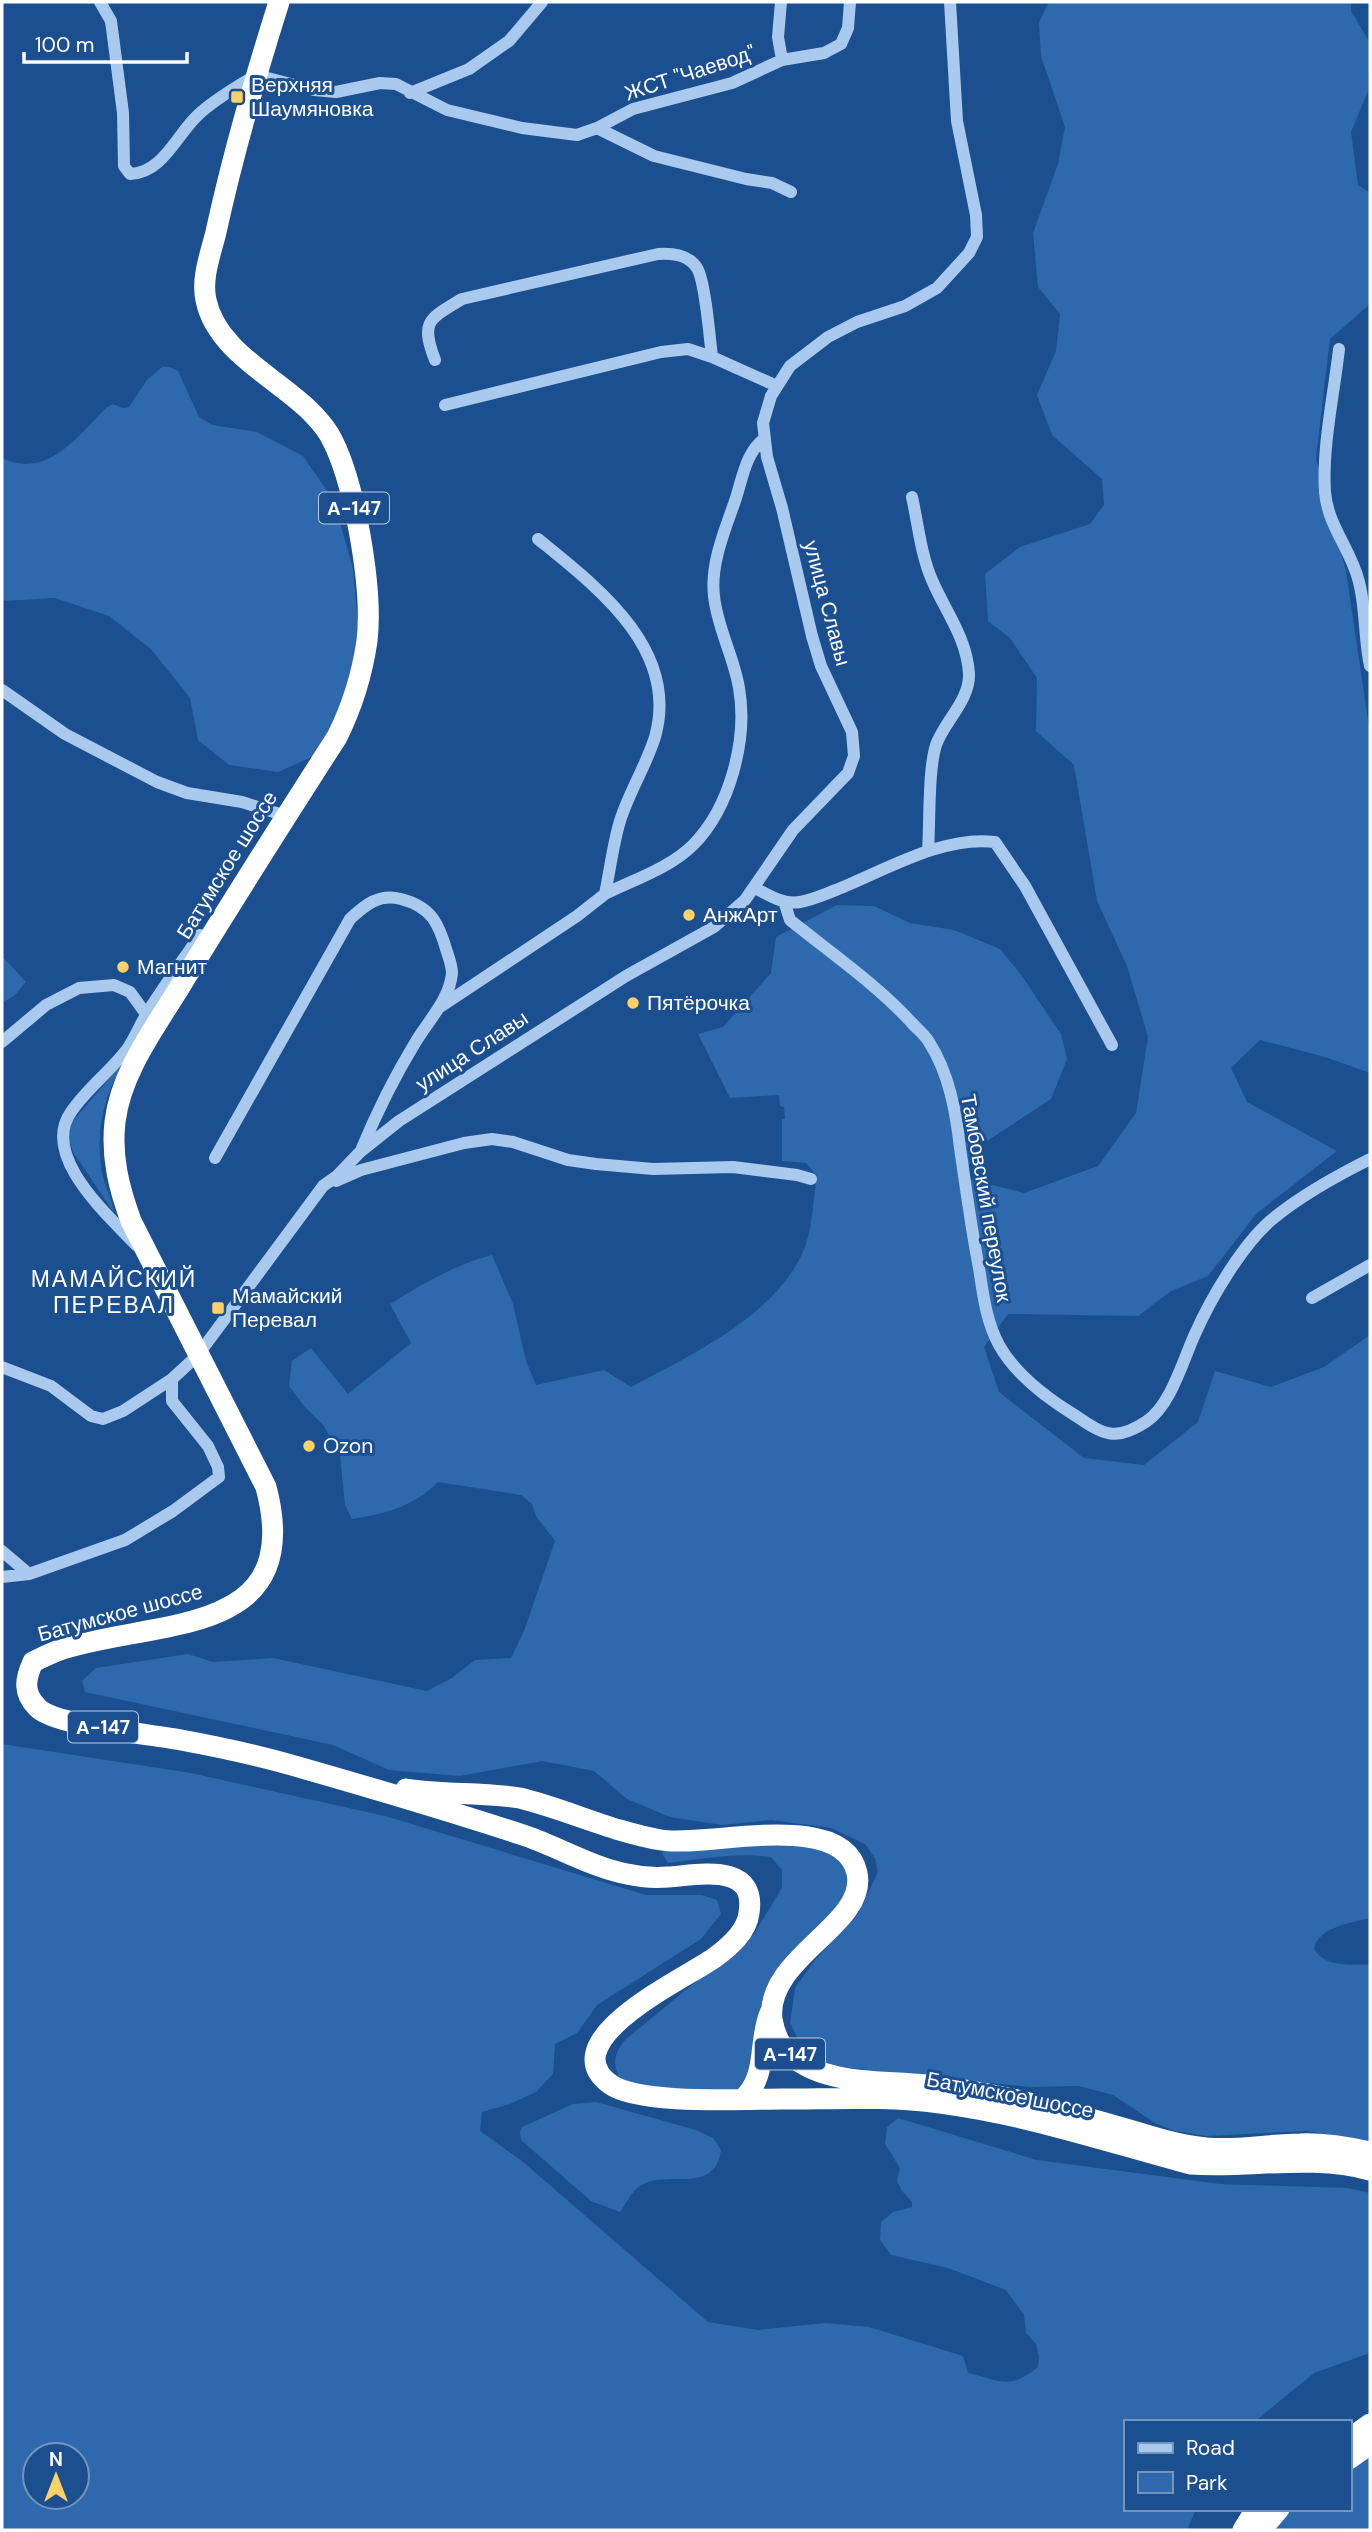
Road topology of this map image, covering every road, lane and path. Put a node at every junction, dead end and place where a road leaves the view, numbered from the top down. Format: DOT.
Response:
graph roads {
  1 [pos="100,2"];
  2 [pos="279,2"];
  3 [pos="542,2"];
  4 [pos="781,2"];
  5 [pos="850,2"];
  6 [pos="950,2"];
  7 [pos="782,60"];
  8 [pos="256,75"];
  9 [pos="410,93"];
  10 [pos="597,128"];
  11 [pos="791,192"];
  12 [pos="1339,348"];
  13 [pos="712,357"];
  14 [pos="435,360"];
  15 [pos="777,386"];
  16 [pos="445,405"];
  17 [pos="765,438"];
  18 [pos="912,498"];
  19 [pos="537,539"];
  20 [pos="1370,667"];
  21 [pos="2,690"];
  22 [pos="286,816"];
  23 [pos="928,851"];
  24 [pos="755,888"];
  25 [pos="605,894"];
  26 [pos="784,901"];
  27 [pos="223,916"];
  28 [pos="440,1007"];
  29 [pos="146,1014"];
  30 [pos="2,1042"];
  31 [pos="1112,1045"];
  32 [pos="360,1152"];
  33 [pos="215,1158"];
  34 [pos="1370,1159"];
  35 [pos="811,1180"];
  36 [pos="323,1186"];
  37 [pos="151,1261"];
  38 [pos="1370,1265"];
  39 [pos="1312,1298"];
  40 [pos="198,1354"];
  41 [pos="2,1367"];
  42 [pos="172,1379"];
  43 [pos="2,1551"];
  44 [pos="29,1574"];
  45 [pos="2,1577"];
  46 [pos="315,1772"];
  47 [pos="502,1795"];
  48 [pos="489,1825"];
  49 [pos="772,2009"];
  50 [pos="743,2098"];
  51 [pos="1370,2152"];
  52 [pos="1370,2170"];
  53 [pos="1370,2424"];
  54 [pos="1351,2438"];
  55 [pos="1370,2444"];
  56 [pos="1351,2458"];
  57 [pos="1255,2511"];
  58 [pos="1277,2511"];
  59 [pos="1243,2530"];
  60 [pos="1261,2530"];
  1 -- 8 [label="street"];
  2 -- 8 [label="highway, Батумское шоссе / А-147"];
  3 -- 9 [label="street"];
  4 -- 7 [label="street"];
  5 -- 7 [label="street"];
  6 -- 15 [label="street, улица Славы"];
  7 -- 10 [label="street, ЖСТ \"Чаевод\""];
  8 -- 9 [label="street"];
  8 -- 22 [label="highway, Батумское шоссе / А-147"];
  9 -- 10 [label="street, ЖСТ \"Чаевод\""];
  10 -- 11 [label="street"];
  12 -- 20 [label="street"];
  13 -- 14 [label="street"];
  13 -- 15 [label="street"];
  13 -- 16 [label="street"];
  15 -- 17 [label="street, улица Славы"];
  17 -- 24 [label="street, улица Славы"];
  17 -- 25 [label="street"];
  18 -- 23 [label="street"];
  19 -- 25 [label="street"];
  21 -- 22 [label="street"];
  22 -- 27 [label="highway, Батумское шоссе / А-147"];
  23 -- 26 [label="street"];
  23 -- 31 [label="street"];
  24 -- 26 [label="street"];
  24 -- 32 [label="street, улица Славы"];
  25 -- 28 [label="street"];
  26 -- 34 [label="street, Тамбовский переулок"];
  27 -- 29 [label="street"];
  27 -- 37 [label="highway, Батумское шоссе / А-147"];
  28 -- 32 [label="street"];
  28 -- 33 [label="street"];
  29 -- 30 [label="street"];
  29 -- 37 [label="street"];
  32 -- 36 [label="street, улица Славы"];
  35 -- 36 [label="street"];
  36 -- 40 [label="street, улица Славы"];
  37 -- 40 [label="highway, Батумское шоссе / А-147"];
  38 -- 39 [label="street"];
  40 -- 42 [label="street, улица Славы"];
  40 -- 46 [label="highway, Батумское шоссе / А-147"];
  41 -- 42 [label="street, улица Славы"];
  42 -- 44 [label="street"];
  43 -- 44 [label="street"];
  44 -- 45 [label="street"];
  46 -- 47 [label="highway, Батумское шоссе / А-147"];
  46 -- 48 [label="highway, Батумское шоссе / А-147"];
  47 -- 48 [label="highway"];
  47 -- 49 [label="highway, Батумское шоссе / А-147"];
  48 -- 50 [label="highway, Батумское шоссе / А-147"];
  49 -- 50 [label="highway"];
  49 -- 51 [label="highway, Батумское шоссе / А-147"];
  50 -- 52 [label="highway, Батумское шоссе / А-147"];
  53 -- 54 [label="highway"];
  55 -- 56 [label="highway"];
  57 -- 59 [label="highway"];
  58 -- 60 [label="highway"];
}
